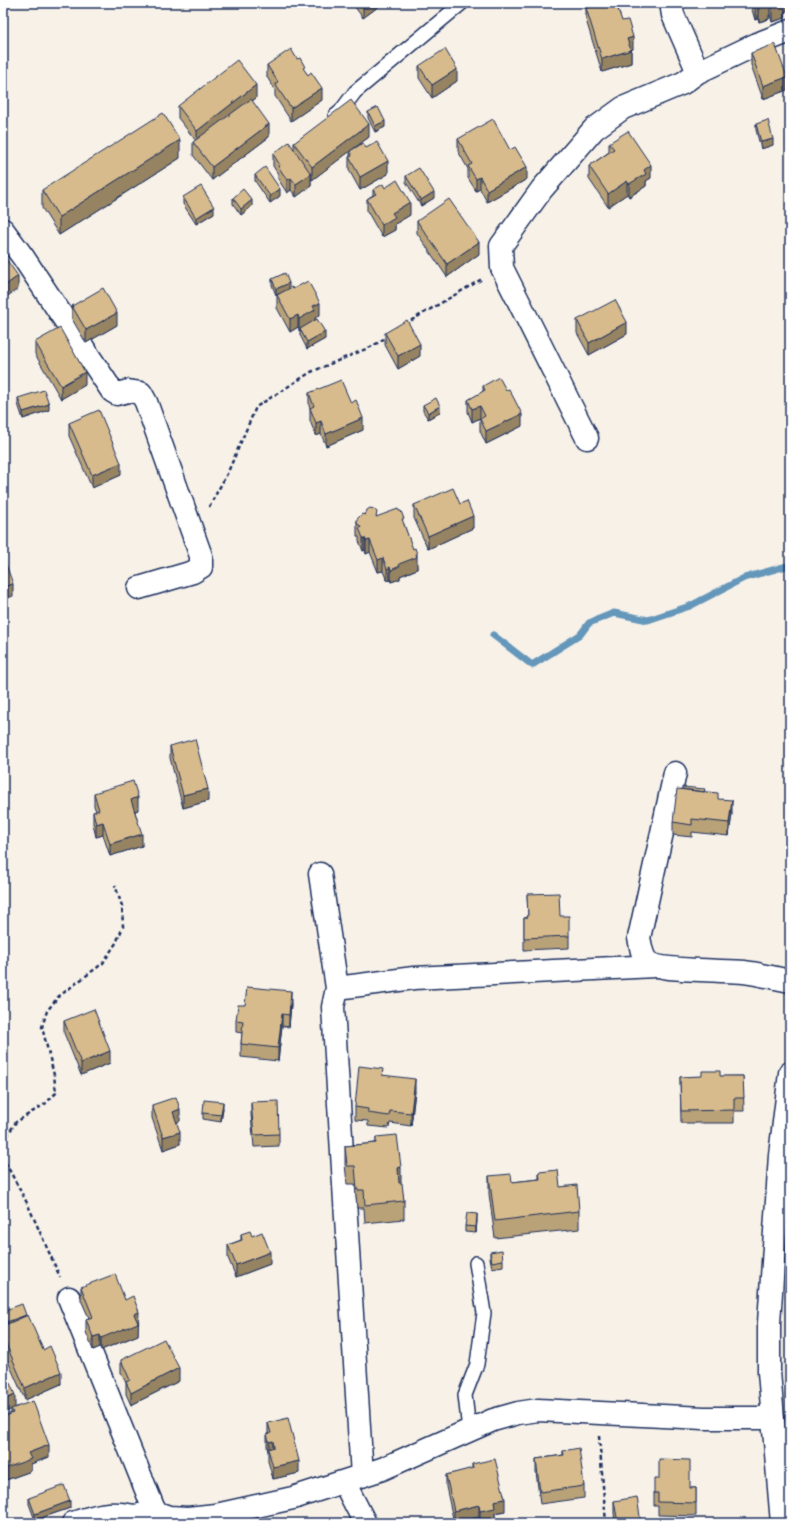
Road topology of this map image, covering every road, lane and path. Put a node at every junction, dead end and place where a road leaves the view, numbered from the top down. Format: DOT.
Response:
graph roads {
  1 [pos="462,3"];
  2 [pos="671,3"];
  3 [pos="790,31"];
  4 [pos="698,72"];
  5 [pos="327,122"];
  6 [pos="3,230"];
  7 [pos="502,268"];
  8 [pos="400,327"];
  9 [pos="390,334"];
  10 [pos="587,438"];
  11 [pos="194,535"];
  12 [pos="139,588"];
  13 [pos="675,773"];
  14 [pos="320,874"];
  15 [pos="115,885"];
  16 [pos="655,966"];
  17 [pos="790,981"];
  18 [pos="337,988"];
  19 [pos="790,1073"];
  20 [pos="3,1142"];
  21 [pos="3,1149"];
  22 [pos="476,1263"];
  23 [pos="69,1298"];
  24 [pos="597,1412"];
  25 [pos="773,1418"];
  26 [pos="469,1430"];
  27 [pos="782,1444"];
  28 [pos="353,1479"];
  29 [pos="138,1517"];
  30 [pos="73,1523"];
  31 [pos="365,1523"];
  32 [pos="606,1523"];
  33 [pos="782,1523"];
  1 -- 5 [label="lane"];
  2 -- 4 [label="street"];
  3 -- 4 [label="street"];
  4 -- 7 [label="street"];
  6 -- 11 [label="street"];
  7 -- 8 [label="path"];
  7 -- 10 [label="street"];
  9 -- 11 [label="path"];
  11 -- 12 [label="street"];
  13 -- 16 [label="street"];
  14 -- 18 [label="street"];
  15 -- 20 [label="path"];
  16 -- 17 [label="street"];
  16 -- 18 [label="street"];
  18 -- 28 [label="street"];
  19 -- 25 [label="street"];
  21 -- 23 [label="path"];
  22 -- 26 [label="lane"];
  23 -- 29 [label="street"];
  24 -- 25 [label="street"];
  24 -- 26 [label="street"];
  24 -- 32 [label="path"];
  25 -- 27 [label="street"];
  26 -- 28 [label="street"];
  27 -- 33 [label="street"];
  28 -- 29 [label="street"];
  28 -- 31 [label="street"];
  29 -- 30 [label="street"];
}
